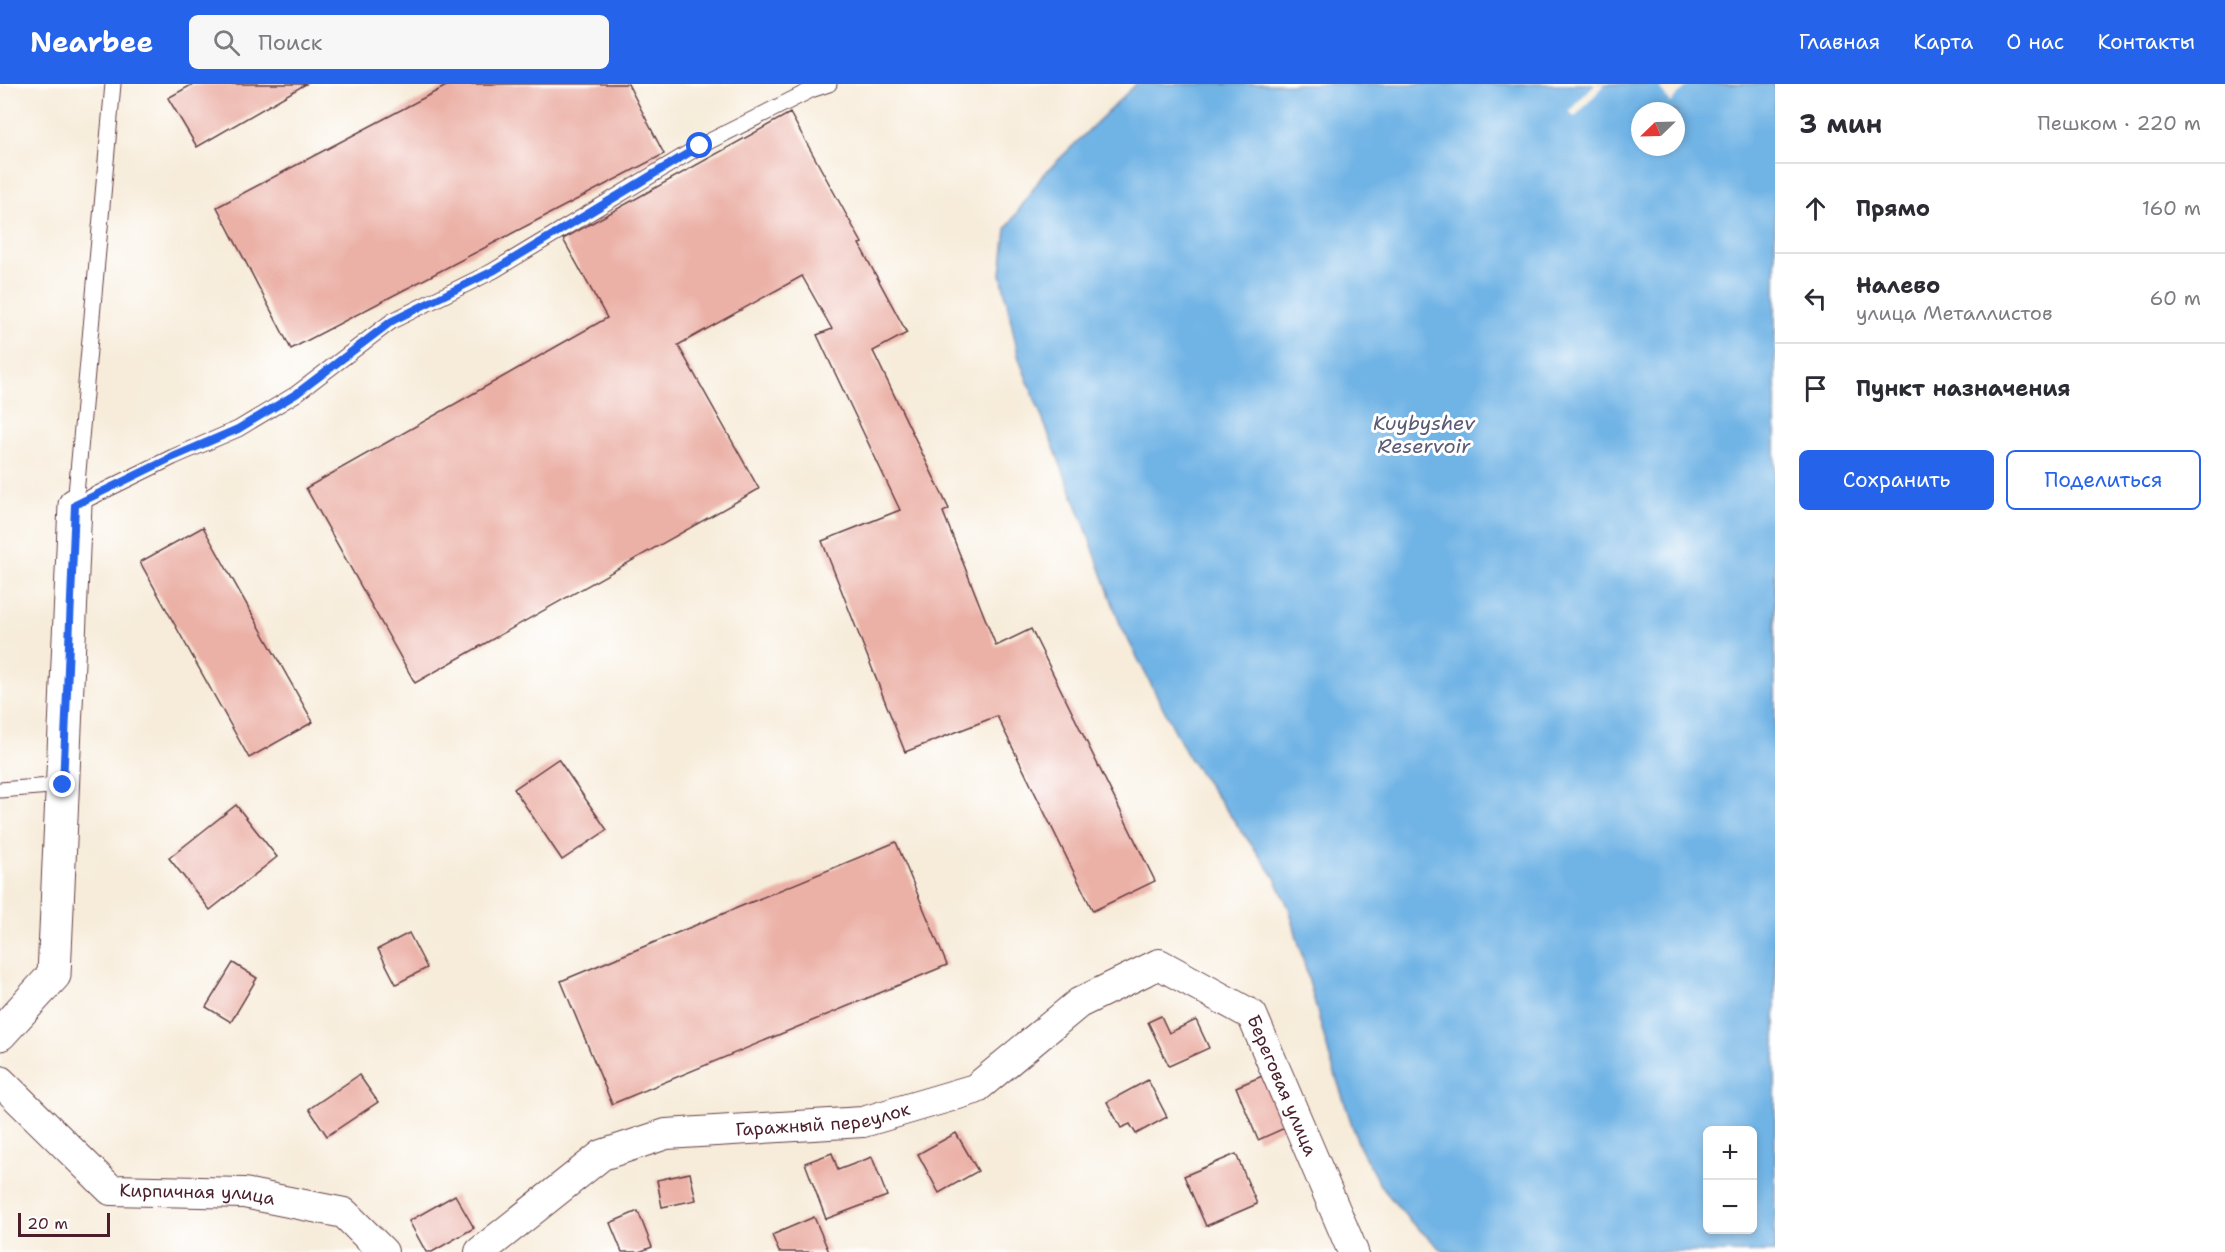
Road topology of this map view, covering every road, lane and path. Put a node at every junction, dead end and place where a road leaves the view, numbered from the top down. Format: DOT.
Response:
graph roads {
  1 [pos="113,84"];
  2 [pos="829,84"];
  3 [pos="75,505"];
  4 [pos="63,785"];
  5 [pos="0,790"];
  6 [pos="1159,964"];
  7 [pos="0,1034"];
  8 [pos="0,1081"];
  9 [pos="383,1252"];
  10 [pos="480,1252"];
  11 [pos="1351,1252"];
  1 -- 3 [label="lane"];
  2 -- 3 [label="lane"];
  3 -- 4 [label="street"];
  4 -- 5 [label="lane"];
  4 -- 7 [label="street"];
  6 -- 10 [label="street, Гаражный переулок"];
  6 -- 11 [label="street, Береговая улица"];
  8 -- 9 [label="street, Кирпичная улица"];
}
